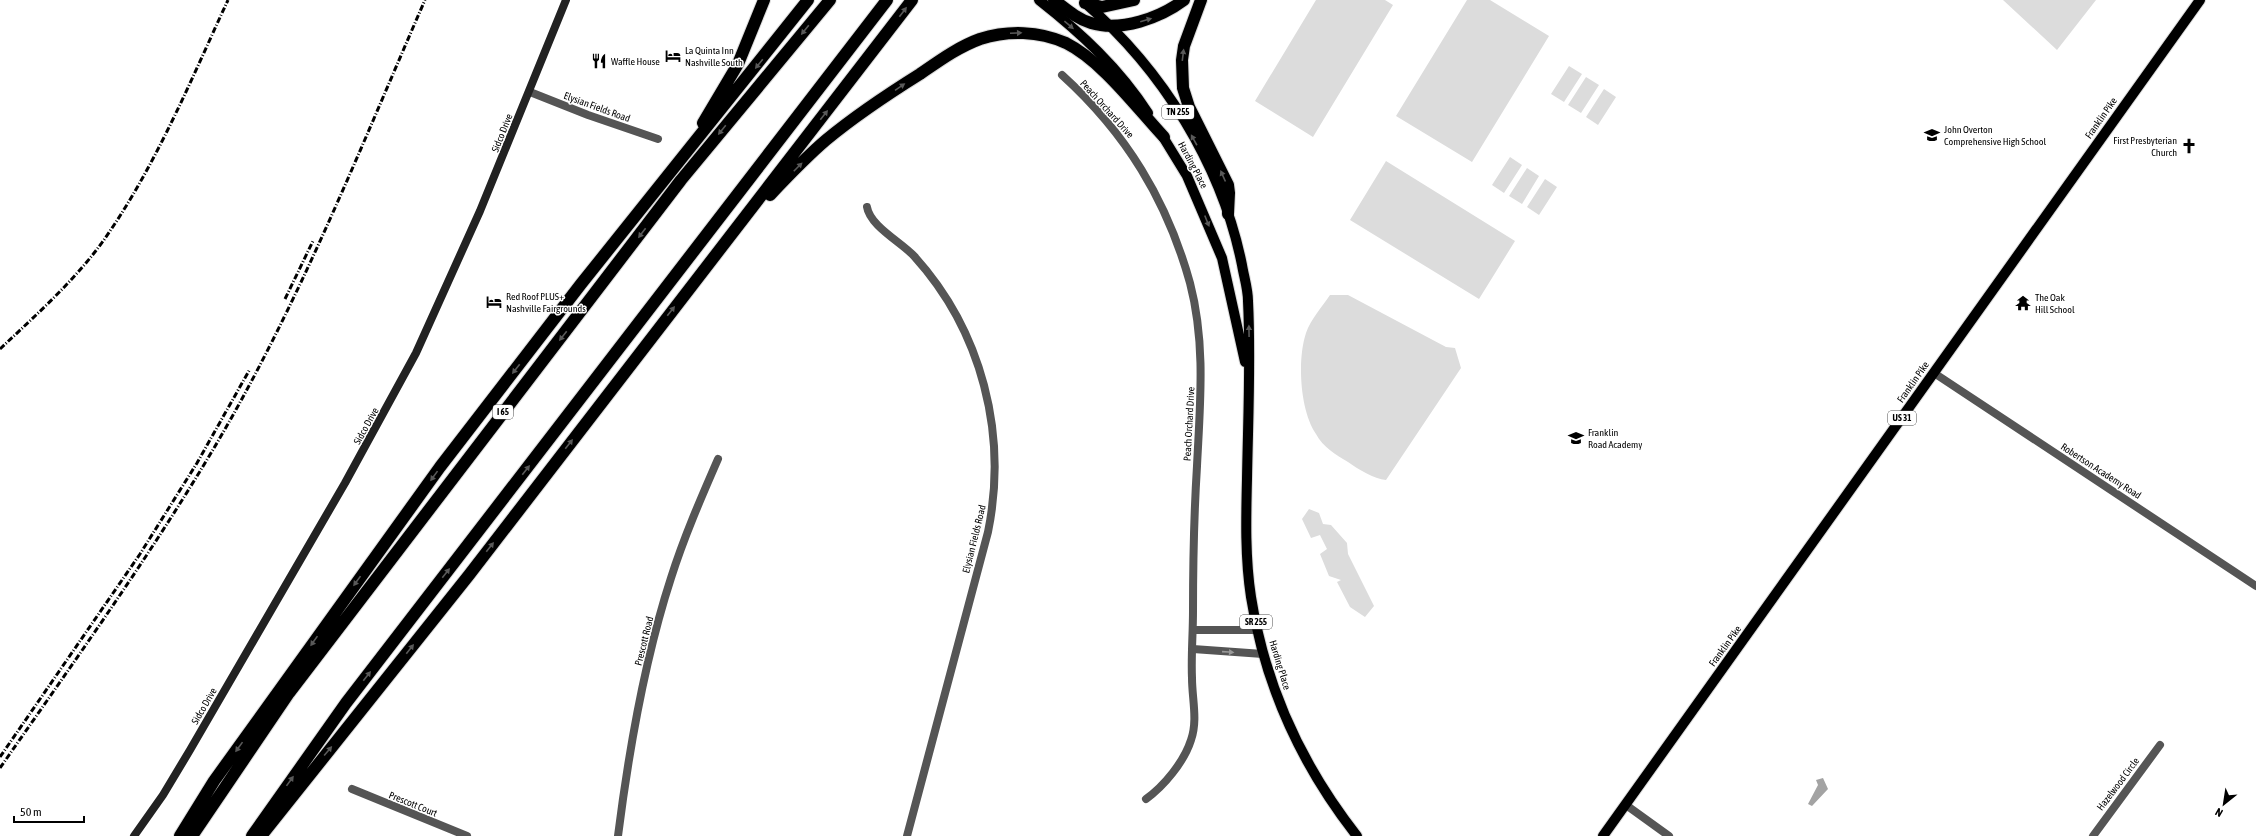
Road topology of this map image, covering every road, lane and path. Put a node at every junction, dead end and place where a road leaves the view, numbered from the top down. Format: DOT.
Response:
graph roads {
  1 [pos="566,0"];
  2 [pos="764,0"];
  3 [pos="808,0"];
  4 [pos="830,0"];
  5 [pos="887,0"];
  6 [pos="912,0"];
  7 [pos="1039,0"];
  8 [pos="1054,0"];
  9 [pos="1134,0"];
  10 [pos="1184,0"];
  11 [pos="1200,0"];
  12 [pos="2200,0"];
  13 [pos="1083,2"];
  14 [pos="1108,24"];
  15 [pos="1062,75"];
  16 [pos="530,92"];
  17 [pos="1164,137"];
  18 [pos="658,139"];
  19 [pos="674,170"];
  20 [pos="867,207"];
  21 [pos="1228,214"];
  22 [pos="731,234"];
  23 [pos="1934,373"];
  24 [pos="1249,384"];
  25 [pos="718,459"];
  26 [pos="2256,586"];
  27 [pos="1193,630"];
  28 [pos="1258,630"];
  29 [pos="1193,649"];
  30 [pos="1263,654"];
  31 [pos="2160,745"];
  32 [pos="352,789"];
  33 [pos="1146,799"];
  34 [pos="1626,805"];
  35 [pos="134,836"];
  36 [pos="180,836"];
  37 [pos="192,836"];
  38 [pos="252,836"];
  39 [pos="260,836"];
  40 [pos="467,836"];
  41 [pos="618,836"];
  42 [pos="907,836"];
  43 [pos="1357,836"];
  44 [pos="1603,836"];
  45 [pos="1669,836"];
  46 [pos="2093,836"];
  1 -- 16 [label="main road, Sidco Drive"];
  2 -- 19 [label="highway"];
  3 -- 19 [label="highway, one-way"];
  4 -- 37 [label="highway, I 65, one-way"];
  38 -- 5 [label="highway, one-way"];
  22 -- 6 [label="highway, one-way"];
  7 -- 17 [label="main road, Harding Place / TN 255, one-way"];
  8 -- 14 [label="highway"];
  9 -- 13 [label="highway"];
  14 -- 10 [label="highway, one-way"];
  21 -- 11 [label="highway, one-way"];
  12 -- 23 [label="main road, Franklin Pike / US 31"];
  13 -- 14 [label="main road, Harding Place / TN 255"];
  21 -- 14 [label="main road, Harding Place / TN 255, one-way"];
  15 -- 27 [label="street, Peach Orchard Drive"];
  16 -- 18 [label="street, Elysian Fields Road"];
  16 -- 35 [label="main road, Sidco Drive"];
  22 -- 17 [label="highway, one-way"];
  17 -- 24 [label="main road, Harding Place / TN 255, one-way"];
  19 -- 36 [label="highway, one-way"];
  20 -- 42 [label="street, Elysian Fields Road"];
  24 -- 21 [label="main road, Harding Place / TN 255, one-way"];
  39 -- 22 [label="highway, one-way"];
  23 -- 26 [label="street, Robertson Academy Road"];
  23 -- 34 [label="main road, Franklin Pike / US 31"];
  24 -- 28 [label="main road, Harding Place / SR 255"];
  25 -- 41 [label="street, Prescott Road"];
  27 -- 28 [label="street"];
  27 -- 29 [label="street, Peach Orchard Drive"];
  28 -- 30 [label="main road, Harding Place / SR 255"];
  29 -- 30 [label="street, one-way"];
  29 -- 33 [label="street, Peach Orchard Drive"];
  30 -- 43 [label="main road, Harding Place / SR 255"];
  31 -- 46 [label="street, Hazelwood Circle"];
  32 -- 40 [label="street, Prescott Court"];
  34 -- 44 [label="main road, Franklin Pike / US 31"];
  34 -- 45 [label="street"];
}
